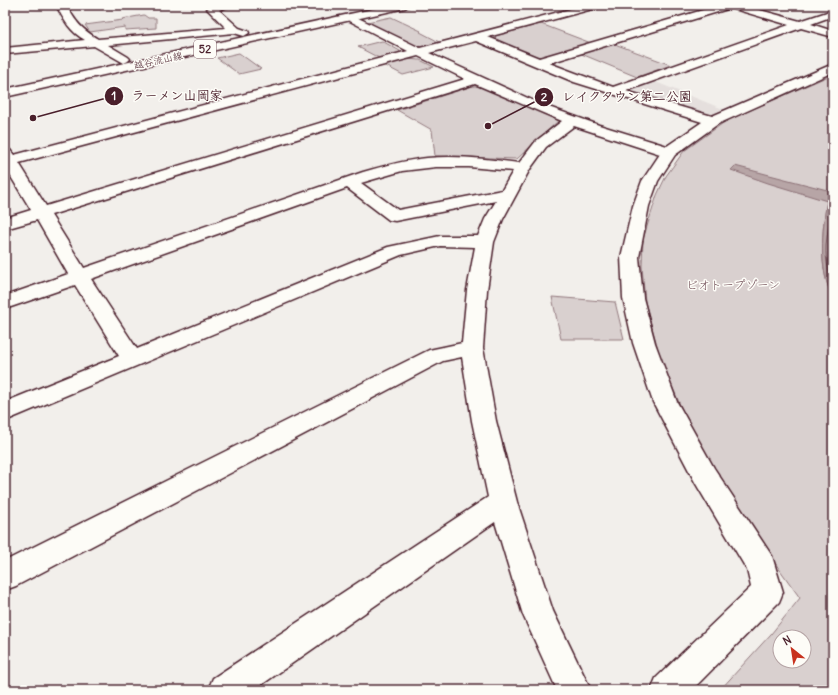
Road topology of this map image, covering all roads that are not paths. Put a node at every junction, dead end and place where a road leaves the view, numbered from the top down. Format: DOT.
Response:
graph roads {
  1 [pos="61,5"];
  2 [pos="220,5"];
  3 [pos="375,5"];
  4 [pos="405,5"];
  5 [pos="597,5"];
  6 [pos="731,5"];
  7 [pos="833,13"];
  8 [pos="350,17"];
  9 [pos="801,25"];
  10 [pos="239,32"];
  11 [pos="833,34"];
  12 [pos="477,37"];
  13 [pos="96,43"];
  14 [pos="5,51"];
  15 [pos="419,52"];
  16 [pos="124,59"];
  17 [pos="539,62"];
  18 [pos="833,68"];
  19 [pos="476,80"];
  20 [pos="5,85"];
  21 [pos="613,91"];
  22 [pos="5,93"];
  23 [pos="572,120"];
  24 [pos="713,121"];
  25 [pos="670,152"];
  26 [pos="7,158"];
  27 [pos="523,168"];
  28 [pos="349,182"];
  29 [pos="507,194"];
  30 [pos="41,213"];
  31 [pos="5,224"];
  32 [pos="484,242"];
  33 [pos="80,277"];
  34 [pos="5,304"];
  35 [pos="472,348"];
  36 [pos="132,359"];
  37 [pos="5,412"];
  38 [pos="502,502"];
  39 [pos="5,576"];
  40 [pos="225,690"];
  41 [pos="574,690"];
  42 [pos="668,690"];
  1 -- 13 [label="street"];
  2 -- 10 [label="street"];
  3 -- 10 [label="street, 越谷流山線 / 52"];
  4 -- 8 [label="street, 越谷流山線 / 52"];
  5 -- 12 [label="street"];
  6 -- 9 [label="street"];
  6 -- 17 [label="street"];
  7 -- 9 [label="street"];
  8 -- 15 [label="street"];
  8 -- 22 [label="street, 越谷流山線 / 52"];
  9 -- 11 [label="street"];
  9 -- 21 [label="street"];
  10 -- 13 [label="street"];
  10 -- 16 [label="street, 越谷流山線 / 52"];
  12 -- 15 [label="street"];
  12 -- 17 [label="street"];
  13 -- 14 [label="street"];
  13 -- 16 [label="street"];
  15 -- 19 [label="street"];
  15 -- 26 [label="street"];
  16 -- 20 [label="street, 越谷流山線 / 52"];
  17 -- 21 [label="street"];
  18 -- 24 [label="street"];
  19 -- 23 [label="street"];
  19 -- 30 [label="street"];
  21 -- 24 [label="street"];
  23 -- 25 [label="street"];
  23 -- 27 [label="street"];
  24 -- 25 [label="street"];
  25 -- 42 [label="street"];
  26 -- 30 [label="street"];
  27 -- 28 [label="street"];
  27 -- 29 [label="street"];
  28 -- 29 [label="street"];
  28 -- 33 [label="street"];
  29 -- 32 [label="street"];
  30 -- 31 [label="street"];
  30 -- 33 [label="street"];
  32 -- 35 [label="street"];
  32 -- 36 [label="street"];
  33 -- 34 [label="street"];
  33 -- 36 [label="street"];
  35 -- 38 [label="street"];
  35 -- 39 [label="street"];
  36 -- 37 [label="street"];
  38 -- 40 [label="street"];
  38 -- 41 [label="street"];
}
